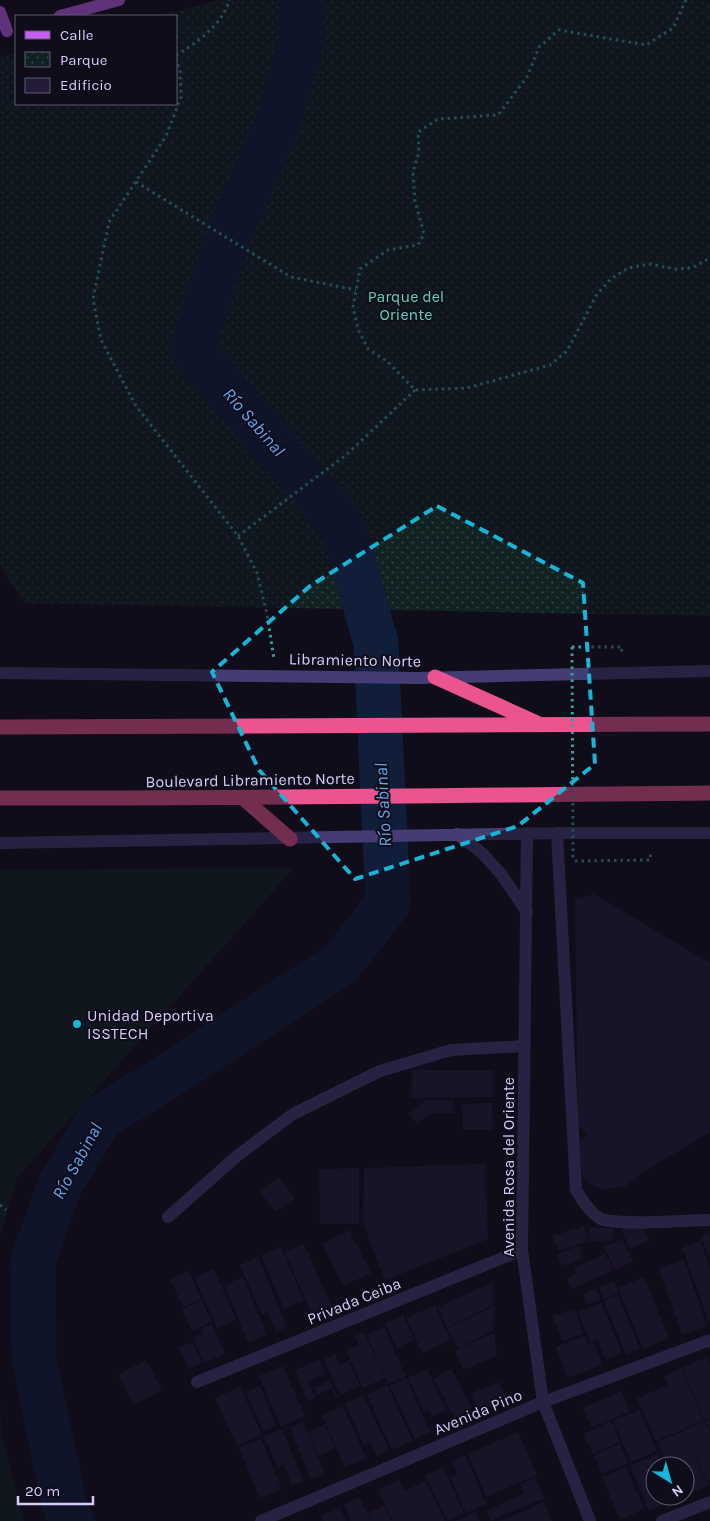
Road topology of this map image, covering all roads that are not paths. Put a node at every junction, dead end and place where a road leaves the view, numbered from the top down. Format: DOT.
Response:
graph roads {
  1 [pos="119,0"];
  2 [pos="0,12"];
  3 [pos="64,15"];
  4 [pos="8,31"];
  5 [pos="710,671"];
  6 [pos="0,674"];
  7 [pos="435,677"];
  8 [pos="540,724"];
  9 [pos="710,724"];
  10 [pos="0,727"];
  11 [pos="710,793"];
  12 [pos="0,798"];
  13 [pos="244,799"];
  14 [pos="527,833"];
  15 [pos="557,833"];
  16 [pos="710,833"];
  17 [pos="457,834"];
  18 [pos="290,839"];
  19 [pos="0,843"];
  20 [pos="527,912"];
  21 [pos="525,1046"];
  22 [pos="168,1217"];
  23 [pos="710,1220"];
  24 [pos="522,1250"];
  25 [pos="710,1340"];
  26 [pos="197,1382"];
  27 [pos="543,1402"];
  28 [pos="710,1502"];
  29 [pos="261,1521"];
  30 [pos="590,1521"];
  31 [pos="662,1521"];
  1 -- 3 [label="main road"];
  2 -- 4 [label="main road"];
  5 -- 7 [label="street, Libramiento Norte"];
  6 -- 7 [label="street, Libramiento Norte"];
  7 -- 8 [label="highway"];
  8 -- 9 [label="highway"];
  8 -- 10 [label="highway"];
  11 -- 13 [label="highway, Boulevard Libramiento Norte"];
  12 -- 13 [label="highway, Boulevard Libramiento Norte"];
  13 -- 18 [label="highway"];
  14 -- 15 [label="street"];
  14 -- 17 [label="street"];
  14 -- 20 [label="street, Avenida Rosa del Oriente"];
  15 -- 16 [label="street"];
  15 -- 23 [label="street"];
  17 -- 18 [label="street"];
  17 -- 20 [label="street"];
  18 -- 19 [label="street"];
  20 -- 21 [label="street, Avenida Rosa del Oriente"];
  21 -- 22 [label="street"];
  21 -- 24 [label="street, Avenida Rosa del Oriente"];
  24 -- 26 [label="street, Privada Ceiba"];
  24 -- 27 [label="street, Avenida Rosa del Oriente"];
  25 -- 27 [label="street, Avenida Pino"];
  27 -- 29 [label="street, Avenida Pino"];
  27 -- 30 [label="street, Avenida Rosa del Oriente"];
  28 -- 31 [label="street"];
}
